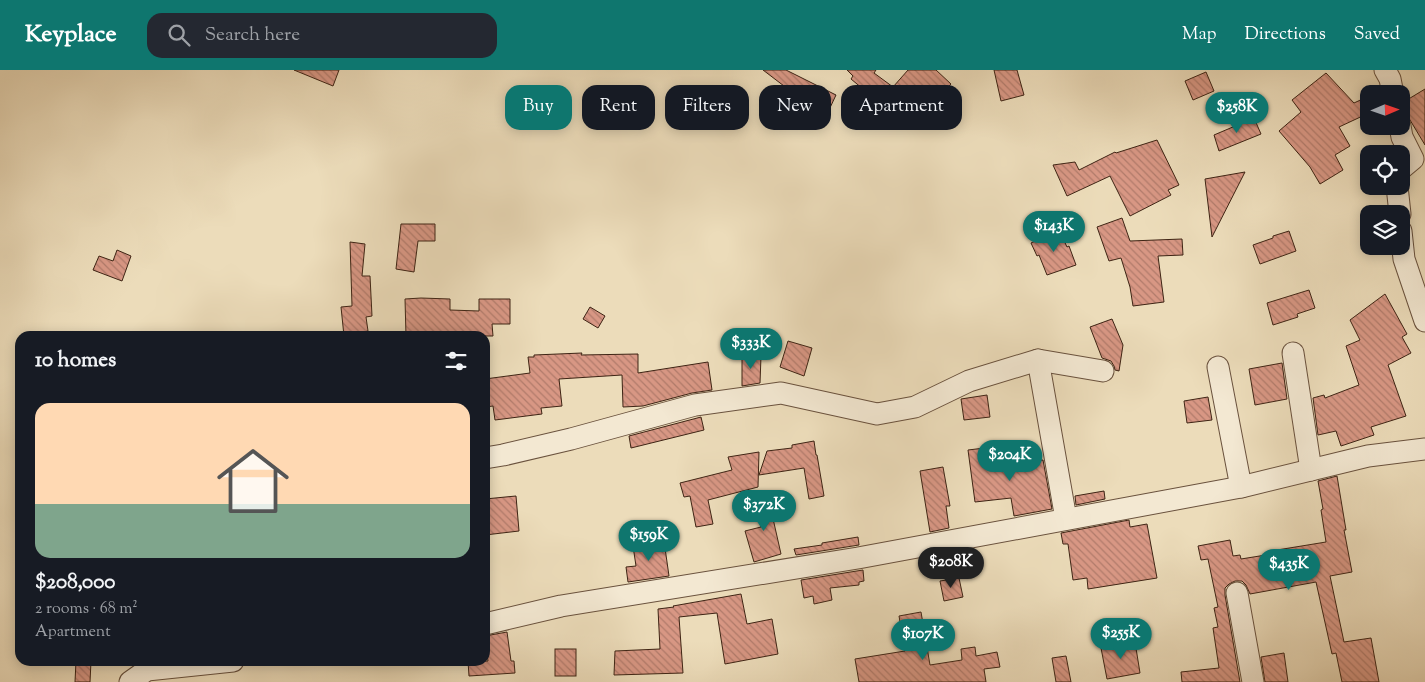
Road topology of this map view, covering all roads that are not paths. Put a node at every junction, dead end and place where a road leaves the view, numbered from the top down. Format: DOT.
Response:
graph roads {
  1 [pos="1385,70"];
  2 [pos="1391,85"];
  3 [pos="1402,135"];
  4 [pos="1413,161"];
  5 [pos="1404,255"];
  6 [pos="1425,321"];
  7 [pos="1293,353"];
  8 [pos="1038,360"];
  9 [pos="1218,366"];
  10 [pos="1103,371"];
  11 [pos="1425,449"];
  12 [pos="490,457"];
  13 [pos="1311,470"];
  14 [pos="1241,487"];
  15 [pos="1066,520"];
  16 [pos="1237,593"];
  17 [pos="490,623"];
  18 [pos="185,666"];
  19 [pos="147,670"];
  20 [pos="130,682"];
  21 [pos="180,682"];
  22 [pos="1253,682"];
  1 -- 2 [label="street"];
  3 -- 4 [label="street"];
  5 -- 6 [label="street"];
  7 -- 13 [label="street"];
  8 -- 10 [label="street"];
  8 -- 12 [label="street"];
  8 -- 15 [label="street"];
  9 -- 14 [label="street"];
  11 -- 13 [label="street"];
  13 -- 14 [label="street"];
  14 -- 15 [label="street"];
  15 -- 17 [label="street"];
  16 -- 22 [label="street"];
  18 -- 19 [label="street"];
  19 -- 20 [label="street"];
  19 -- 21 [label="street"];
}
